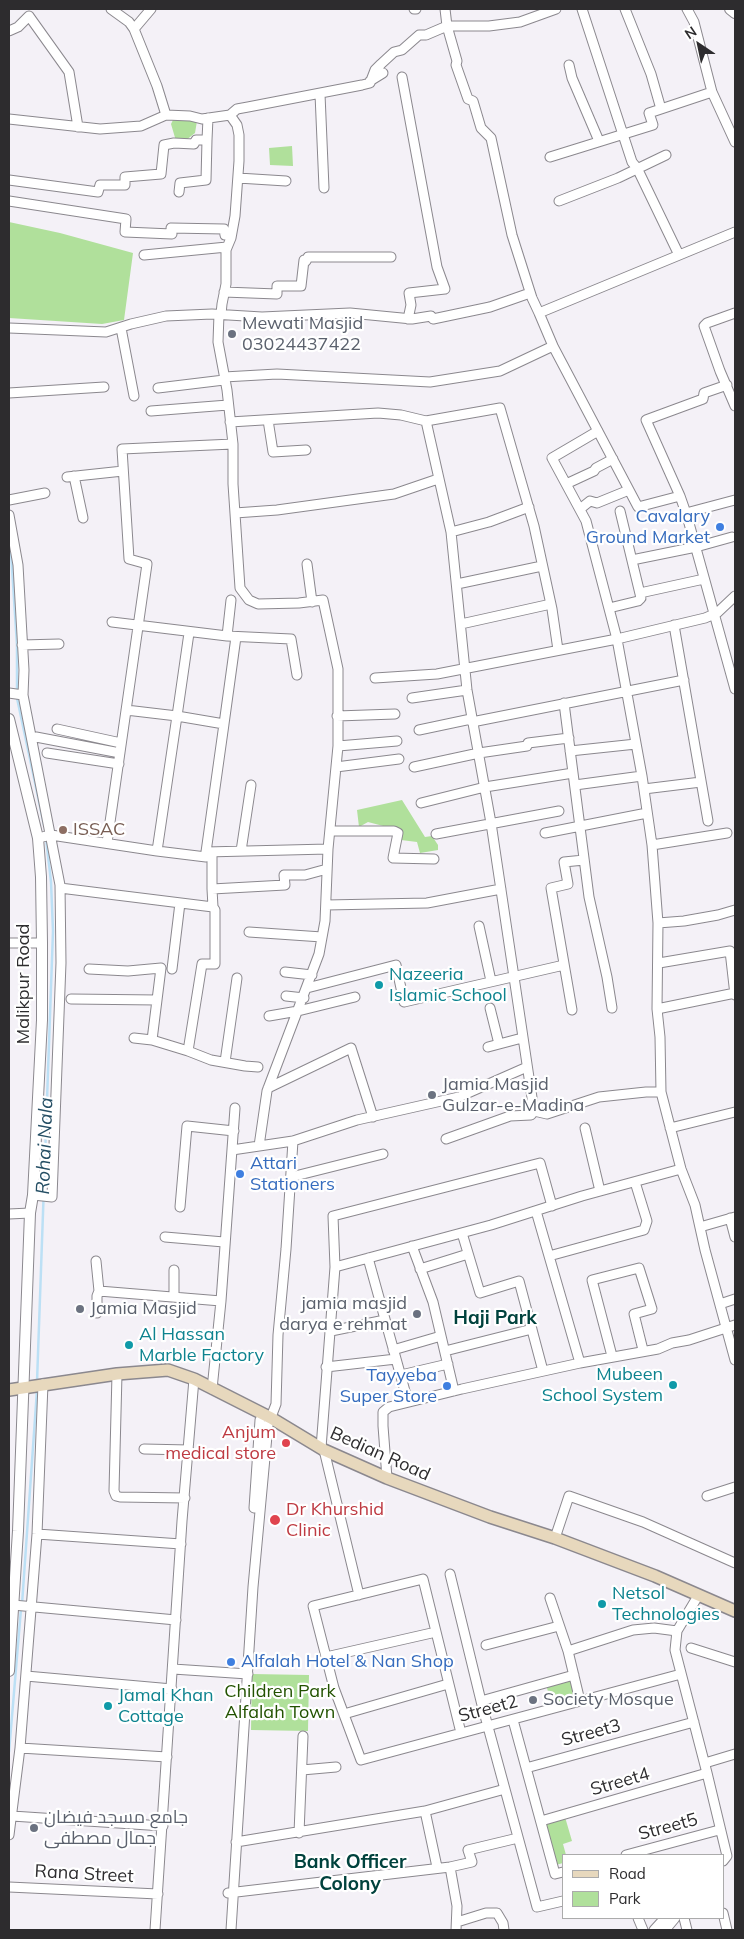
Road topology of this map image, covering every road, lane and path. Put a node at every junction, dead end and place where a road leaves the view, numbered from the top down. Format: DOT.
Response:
graph roads {
  1 [pos="111,9"];
  2 [pos="151,9"];
  3 [pos="444,9"];
  4 [pos="556,9"];
  5 [pos="582,9"];
  6 [pos="625,9"];
  7 [pos="688,9"];
  8 [pos="730,9"];
  9 [pos="735,13"];
  10 [pos="446,26"];
  11 [pos="134,29"];
  12 [pos="9,31"];
  13 [pos="568,64"];
  14 [pos="383,74"];
  15 [pos="402,77"];
  16 [pos="370,81"];
  17 [pos="712,92"];
  18 [pos="320,94"];
  19 [pos="662,109"];
  20 [pos="166,115"];
  21 [pos="230,115"];
  22 [pos="208,118"];
  23 [pos="9,119"];
  24 [pos="78,127"];
  25 [pos="622,134"];
  26 [pos="207,140"];
  27 [pos="599,141"];
  28 [pos="735,142"];
  29 [pos="666,155"];
  30 [pos="550,157"];
  31 [pos="637,168"];
  32 [pos="238,178"];
  33 [pos="9,180"];
  34 [pos="286,181"];
  35 [pos="324,188"];
  36 [pos="179,192"];
  37 [pos="9,201"];
  38 [pos="559,201"];
  39 [pos="735,232"];
  40 [pos="231,235"];
  41 [pos="227,247"];
  42 [pos="144,255"];
  43 [pos="679,255"];
  44 [pos="391,257"];
  45 [pos="224,292"];
  46 [pos="530,293"];
  47 [pos="539,312"];
  48 [pos="735,313"];
  49 [pos="220,314"];
  50 [pos="408,319"];
  51 [pos="9,328"];
  52 [pos="121,328"];
  53 [pos="553,346"];
  54 [pos="224,378"];
  55 [pos="727,386"];
  56 [pos="104,387"];
  57 [pos="158,388"];
  58 [pos="9,393"];
  59 [pos="134,396"];
  60 [pos="228,405"];
  61 [pos="735,406"];
  62 [pos="151,411"];
  63 [pos="268,420"];
  64 [pos="426,421"];
  65 [pos="230,422"];
  66 [pos="598,431"];
  67 [pos="233,444"];
  68 [pos="306,450"];
  69 [pos="613,460"];
  70 [pos="123,471"];
  71 [pos="438,479"];
  72 [pos="566,484"];
  73 [pos="629,490"];
  74 [pos="45,493"];
  75 [pos="680,496"];
  76 [pos="9,500"];
  77 [pos="735,500"];
  78 [pos="529,507"];
  79 [pos="638,507"];
  80 [pos="580,509"];
  81 [pos="235,513"];
  82 [pos="686,513"];
  83 [pos="9,515"];
  84 [pos="83,518"];
  85 [pos="451,532"];
  86 [pos="732,536"];
  87 [pos="696,547"];
  88 [pos="632,560"];
  89 [pos="307,564"];
  90 [pos="542,566"];
  91 [pos="704,579"];
  92 [pos="457,584"];
  93 [pos="640,593"];
  94 [pos="735,596"];
  95 [pos="230,600"];
  96 [pos="312,602"];
  97 [pos="551,604"];
  98 [pos="609,608"];
  99 [pos="714,615"];
  100 [pos="112,622"];
  101 [pos="461,624"];
  102 [pos="138,625"];
  103 [pos="674,625"];
  104 [pos="189,632"];
  105 [pos="231,636"];
  106 [pos="617,639"];
  107 [pos="22,644"];
  108 [pos="59,644"];
  109 [pos="558,650"];
  110 [pos="466,669"];
  111 [pos="298,675"];
  112 [pos="376,678"];
  113 [pos="684,680"];
  114 [pos="735,689"];
  115 [pos="467,690"];
  116 [pos="627,691"];
  117 [pos="16,694"];
  118 [pos="412,698"];
  119 [pos="564,703"];
  120 [pos="126,710"];
  121 [pos="395,714"];
  122 [pos="177,716"];
  123 [pos="337,716"];
  124 [pos="9,719"];
  125 [pos="472,721"];
  126 [pos="224,724"];
  127 [pos="57,729"];
  128 [pos="419,730"];
  129 [pos="36,737"];
  130 [pos="569,738"];
  131 [pos="398,741"];
  132 [pos="121,743"];
  133 [pos="636,744"];
  134 [pos="338,746"];
  135 [pos="570,751"];
  136 [pos="47,753"];
  137 [pos="120,754"];
  138 [pos="479,754"];
  139 [pos="399,759"];
  140 [pos="118,764"];
  141 [pos="336,767"];
  142 [pos="414,767"];
  143 [pos="573,773"];
  144 [pos="642,776"];
  145 [pos="701,782"];
  146 [pos="251,785"];
  147 [pos="575,785"];
  148 [pos="485,787"];
  149 [pos="644,789"];
  150 [pos="421,803"];
  151 [pos="559,810"];
  152 [pos="647,813"];
  153 [pos="708,821"];
  154 [pos="491,823"];
  155 [pos="580,826"];
  156 [pos="331,832"];
  157 [pos="544,833"];
  158 [pos="727,833"];
  159 [pos="436,834"];
  160 [pos="51,835"];
  161 [pos="39,837"];
  162 [pos="107,844"];
  163 [pos="652,845"];
  164 [pos="328,850"];
  165 [pos="241,851"];
  166 [pos="157,852"];
  167 [pos="209,852"];
  168 [pos="434,860"];
  169 [pos="584,860"];
  170 [pos="327,869"];
  171 [pos="60,888"];
  172 [pos="212,889"];
  173 [pos="501,889"];
  174 [pos="180,904"];
  175 [pos="326,905"];
  176 [pos="213,907"];
  177 [pos="735,910"];
  178 [pos="658,923"];
  179 [pos="479,926"];
  180 [pos="249,932"];
  181 [pos="322,937"];
  182 [pos="9,943"];
  183 [pos="42,943"];
  184 [pos="659,963"];
  185 [pos="564,965"];
  186 [pos="90,969"];
  187 [pos="172,969"];
  188 [pos="285,972"];
  189 [pos="312,975"];
  190 [pos="512,976"];
  191 [pos="238,978"];
  192 [pos="490,981"];
  193 [pos="307,988"];
  194 [pos="735,994"];
  195 [pos="286,996"];
  196 [pos="355,997"];
  197 [pos="304,998"];
  198 [pos="71,999"];
  199 [pos="157,1000"];
  200 [pos="490,1008"];
  201 [pos="612,1008"];
  202 [pos="657,1009"];
  203 [pos="572,1010"];
  204 [pos="298,1011"];
  205 [pos="269,1016"];
  206 [pos="50,1020"];
  207 [pos="134,1038"];
  208 [pos="522,1038"];
  209 [pos="152,1040"];
  210 [pos="500,1044"];
  211 [pos="488,1047"];
  212 [pos="188,1051"];
  213 [pos="225,1062"];
  214 [pos="258,1067"];
  215 [pos="527,1067"];
  216 [pos="268,1088"];
  217 [pos="661,1092"];
  218 [pos="235,1108"];
  219 [pos="534,1111"];
  220 [pos="735,1112"];
  221 [pos="373,1117"];
  222 [pos="584,1128"];
  223 [pos="670,1128"];
  224 [pos="38,1130"];
  225 [pos="52,1131"];
  226 [pos="234,1131"];
  227 [pos="446,1139"];
  228 [pos="293,1141"];
  229 [pos="259,1146"];
  230 [pos="232,1150"];
  231 [pos="383,1154"];
  232 [pos="681,1169"];
  233 [pos="291,1176"];
  234 [pos="635,1182"];
  235 [pos="600,1191"];
  236 [pos="34,1195"];
  237 [pos="552,1206"];
  238 [pos="180,1207"];
  239 [pos="536,1211"];
  240 [pos="30,1213"];
  241 [pos="9,1214"];
  242 [pos="733,1217"];
  243 [pos="700,1227"];
  244 [pos="462,1233"];
  245 [pos="166,1237"];
  246 [pos="735,1237"];
  247 [pos="224,1242"];
  248 [pos="412,1246"];
  249 [pos="468,1254"];
  250 [pos="549,1256"];
  251 [pos="368,1258"];
  252 [pos="96,1261"];
  253 [pos="335,1267"];
  254 [pos="420,1269"];
  255 [pos="174,1270"];
  256 [pos="99,1292"];
  257 [pos="174,1297"];
  258 [pos="735,1299"];
  259 [pos="220,1301"];
  260 [pos="720,1304"];
  261 [pos="97,1313"];
  262 [pos="385,1320"];
  263 [pos="731,1327"];
  264 [pos="532,1329"];
  265 [pos="331,1331"];
  266 [pos="441,1336"];
  267 [pos="733,1347"];
  268 [pos="643,1350"];
  269 [pos="445,1351"];
  270 [pos="395,1354"];
  271 [pos="612,1356"];
  272 [pos="735,1360"];
  273 [pos="580,1363"];
  274 [pos="448,1364"];
  275 [pos="326,1368"];
  276 [pos="543,1371"];
  277 [pos="117,1374"];
  278 [pos="401,1375"];
  279 [pos="194,1380"];
  280 [pos="34,1385"];
  281 [pos="212,1389"];
  282 [pos="9,1390"];
  283 [pos="454,1390"];
  284 [pos="408,1402"];
  285 [pos="267,1416"];
  286 [pos="144,1449"];
  287 [pos="322,1449"];
  288 [pos="189,1450"];
  289 [pos="387,1478"];
  290 [pos="735,1487"];
  291 [pos="707,1496"];
  292 [pos="185,1498"];
  293 [pos="13,1531"];
  294 [pos="37,1534"];
  295 [pos="555,1538"];
  296 [pos="181,1544"];
  297 [pos="735,1563"];
  298 [pos="450,1574"];
  299 [pos="359,1595"];
  300 [pos="698,1596"];
  301 [pos="550,1598"];
  302 [pos="22,1606"];
  303 [pos="735,1611"];
  304 [pos="176,1620"];
  305 [pos="559,1626"];
  306 [pos="436,1632"];
  307 [pos="678,1632"];
  308 [pos="486,1645"];
  309 [pos="691,1648"];
  310 [pos="568,1650"];
  311 [pos="326,1657"];
  312 [pos="735,1662"];
  313 [pos="173,1669"];
  314 [pos="9,1671"];
  315 [pos="245,1674"];
  316 [pos="681,1674"];
  317 [pos="574,1675"];
  318 [pos="26,1676"];
  319 [pos="448,1684"];
  320 [pos="172,1689"];
  321 [pos="482,1701"];
  322 [pos="580,1702"];
  323 [pos="344,1714"];
  324 [pos="512,1720"];
  325 [pos="694,1722"];
  326 [pos="488,1726"];
  327 [pos="461,1734"];
  328 [pos="303,1736"];
  329 [pos="20,1748"];
  330 [pos="735,1754"];
  331 [pos="167,1757"];
  332 [pos="705,1763"];
  333 [pos="336,1767"];
  334 [pos="526,1768"];
  335 [pos="302,1770"];
  336 [pos="708,1773"];
  337 [pos="505,1789"];
  338 [pos="425,1811"];
  339 [pos="12,1816"];
  340 [pos="541,1821"];
  341 [pos="163,1826"];
  342 [pos="719,1830"];
  343 [pos="299,1832"];
  344 [pos="9,1835"];
  345 [pos="518,1838"];
  346 [pos="236,1842"];
  347 [pos="630,1854"];
  348 [pos="724,1860"];
  349 [pos="437,1867"];
  350 [pos="450,1867"];
  351 [pos="559,1873"];
  352 [pos="9,1887"];
  353 [pos="230,1893"];
  354 [pos="158,1894"];
  355 [pos="562,1901"];
  356 [pos="724,1917"];
  357 [pos="664,1919"];
  358 [pos="674,1919"];
  359 [pos="456,1926"];
  360 [pos="155,1930"];
  361 [pos="226,1930"];
  362 [pos="231,1930"];
  363 [pos="504,1930"];
  364 [pos="654,1930"];
  365 [pos="665,1930"];
  366 [pos="727,1930"];
  1 -- 11 [label="street"];
  2 -- 11 [label="street"];
  3 -- 10 [label="street"];
  4 -- 10 [label="street"];
  5 -- 25 [label="street"];
  6 -- 19 [label="street"];
  7 -- 17 [label="street"];
  8 -- 9 [label="street"];
  10 -- 16 [label="street"];
  10 -- 46 [label="street"];
  11 -- 20 [label="street"];
  12 -- 24 [label="street"];
  13 -- 27 [label="street"];
  14 -- 16 [label="street"];
  15 -- 50 [label="street"];
  16 -- 18 [label="street"];
  17 -- 19 [label="street"];
  17 -- 28 [label="street"];
  18 -- 21 [label="street"];
  18 -- 35 [label="street"];
  19 -- 25 [label="street"];
  20 -- 22 [label="street"];
  20 -- 24 [label="street"];
  21 -- 22 [label="street"];
  21 -- 32 [label="street"];
  22 -- 26 [label="street"];
  23 -- 24 [label="street"];
  25 -- 27 [label="street"];
  25 -- 31 [label="street"];
  26 -- 33 [label="street"];
  26 -- 36 [label="street"];
  27 -- 30 [label="street"];
  29 -- 31 [label="street"];
  31 -- 38 [label="street"];
  31 -- 43 [label="street"];
  32 -- 34 [label="street"];
  32 -- 40 [label="street"];
  37 -- 40 [label="street"];
  39 -- 43 [label="street"];
  40 -- 41 [label="street"];
  41 -- 42 [label="street"];
  41 -- 45 [label="street"];
  43 -- 47 [label="street"];
  44 -- 45 [label="street"];
  45 -- 49 [label="street"];
  46 -- 47 [label="street"];
  46 -- 50 [label="street"];
  47 -- 53 [label="street"];
  48 -- 55 [label="street"];
  49 -- 50 [label="street"];
  49 -- 52 [label="street"];
  49 -- 54 [label="street"];
  51 -- 52 [label="street"];
  52 -- 59 [label="street"];
  53 -- 54 [label="street"];
  53 -- 66 [label="street"];
  54 -- 57 [label="street"];
  54 -- 60 [label="street"];
  55 -- 61 [label="street"];
  55 -- 75 [label="street"];
  56 -- 58 [label="street"];
  60 -- 62 [label="street"];
  60 -- 65 [label="street"];
  63 -- 64 [label="street"];
  63 -- 65 [label="street"];
  63 -- 68 [label="street"];
  64 -- 71 [label="street"];
  64 -- 78 [label="street"];
  65 -- 67 [label="street"];
  66 -- 69 [label="street"];
  66 -- 72 [label="street"];
  67 -- 70 [label="street"];
  67 -- 81 [label="street"];
  69 -- 72 [label="street"];
  69 -- 73 [label="street"];
  70 -- 84 [label="street"];
  70 -- 102 [label="street"];
  71 -- 81 [label="street"];
  71 -- 85 [label="street"];
  72 -- 80 [label="street"];
  73 -- 79 [label="street"];
  73 -- 80 [label="street"];
  74 -- 76 [label="street"];
  75 -- 79 [label="street"];
  75 -- 82 [label="street"];
  77 -- 82 [label="street"];
  78 -- 85 [label="street"];
  78 -- 90 [label="street"];
  79 -- 88 [label="street"];
  80 -- 98 [label="street"];
  81 -- 96 [label="street"];
  82 -- 87 [label="street"];
  83 -- 107 [label="street"];
  85 -- 92 [label="street"];
  86 -- 87 [label="street"];
  87 -- 88 [label="street"];
  87 -- 91 [label="street"];
  88 -- 93 [label="street"];
  89 -- 96 [label="street"];
  90 -- 92 [label="street"];
  90 -- 97 [label="street"];
  91 -- 93 [label="street"];
  91 -- 99 [label="street"];
  92 -- 101 [label="street"];
  93 -- 98 [label="street"];
  94 -- 99 [label="street"];
  95 -- 105 [label="street"];
  96 -- 123 [label="street"];
  97 -- 101 [label="street"];
  97 -- 109 [label="street"];
  98 -- 106 [label="street"];
  99 -- 103 [label="street"];
  99 -- 114 [label="street"];
  100 -- 102 [label="street"];
  101 -- 110 [label="street"];
  102 -- 104 [label="street"];
  102 -- 120 [label="street"];
  103 -- 106 [label="street"];
  103 -- 113 [label="street"];
  104 -- 105 [label="street"];
  104 -- 122 [label="street"];
  105 -- 111 [label="street"];
  105 -- 126 [label="street"];
  106 -- 109 [label="street"];
  106 -- 116 [label="street"];
  107 -- 108 [label="street"];
  107 -- 117 [label="street"];
  109 -- 110 [label="street"];
  110 -- 112 [label="street"];
  110 -- 115 [label="street"];
  113 -- 116 [label="street"];
  113 -- 145 [label="street"];
  115 -- 118 [label="street"];
  115 -- 125 [label="street"];
  116 -- 119 [label="street"];
  116 -- 133 [label="street"];
  117 -- 160 [label="street"];
  119 -- 125 [label="street"];
  119 -- 130 [label="street"];
  120 -- 122 [label="street"];
  120 -- 132 [label="street"];
  121 -- 123 [label="street"];
  122 -- 126 [label="street"];
  122 -- 166 [label="street"];
  123 -- 134 [label="street"];
  124 -- 161 [label="street, Malikpur Road"];
  125 -- 128 [label="street"];
  125 -- 138 [label="street"];
  126 -- 167 [label="street"];
  127 -- 132 [label="street"];
  129 -- 137 [label="street"];
  130 -- 135 [label="street"];
  130 -- 138 [label="street"];
  131 -- 134 [label="street"];
  132 -- 137 [label="street"];
  133 -- 135 [label="street"];
  133 -- 144 [label="street"];
  134 -- 141 [label="street"];
  135 -- 143 [label="street"];
  136 -- 140 [label="street"];
  137 -- 140 [label="street"];
  138 -- 142 [label="street"];
  138 -- 148 [label="street"];
  139 -- 141 [label="street"];
  140 -- 162 [label="street"];
  141 -- 156 [label="street"];
  143 -- 147 [label="street"];
  143 -- 148 [label="street"];
  144 -- 147 [label="street"];
  144 -- 149 [label="street"];
  145 -- 149 [label="street"];
  145 -- 153 [label="street"];
  146 -- 165 [label="street"];
  147 -- 155 [label="street"];
  148 -- 150 [label="street"];
  148 -- 154 [label="street"];
  149 -- 152 [label="street"];
  151 -- 154 [label="street"];
  152 -- 155 [label="street"];
  152 -- 163 [label="street"];
  154 -- 159 [label="street"];
  154 -- 173 [label="street"];
  155 -- 157 [label="street"];
  155 -- 169 [label="street"];
  156 -- 164 [label="street"];
  156 -- 168 [label="street"];
  158 -- 163 [label="street"];
  160 -- 161 [label="street"];
  160 -- 162 [label="street"];
  160 -- 171 [label="street"];
  161 -- 183 [label="street, Malikpur Road"];
  162 -- 166 [label="street"];
  163 -- 178 [label="street"];
  164 -- 165 [label="street"];
  164 -- 170 [label="street"];
  165 -- 167 [label="street"];
  166 -- 167 [label="street"];
  167 -- 172 [label="street"];
  169 -- 185 [label="street"];
  169 -- 201 [label="street"];
  170 -- 172 [label="street"];
  170 -- 175 [label="street"];
  171 -- 174 [label="street"];
  171 -- 206 [label="street"];
  172 -- 176 [label="street"];
  173 -- 175 [label="street"];
  173 -- 190 [label="street"];
  174 -- 176 [label="street"];
  174 -- 187 [label="street"];
  175 -- 181 [label="street"];
  176 -- 212 [label="street"];
  177 -- 178 [label="street"];
  178 -- 184 [label="street"];
  179 -- 192 [label="street"];
  180 -- 181 [label="street"];
  181 -- 189 [label="street"];
  182 -- 183 [label="street"];
  183 -- 206 [label="street, Malikpur Road"];
  184 -- 194 [label="street"];
  184 -- 202 [label="street"];
  185 -- 190 [label="street"];
  185 -- 203 [label="street"];
  186 -- 199 [label="street"];
  188 -- 189 [label="street"];
  189 -- 193 [label="street"];
  190 -- 192 [label="street"];
  190 -- 208 [label="street"];
  191 -- 213 [label="street"];
  192 -- 193 [label="street"];
  193 -- 197 [label="street"];
  194 -- 202 [label="street"];
  195 -- 197 [label="street"];
  196 -- 204 [label="street"];
  197 -- 204 [label="street"];
  198 -- 199 [label="street"];
  199 -- 209 [label="street"];
  200 -- 210 [label="street"];
  202 -- 217 [label="street"];
  204 -- 205 [label="street"];
  204 -- 216 [label="street"];
  206 -- 224 [label="street, Malikpur Road"];
  206 -- 225 [label="street"];
  207 -- 209 [label="street"];
  208 -- 210 [label="street"];
  208 -- 215 [label="street"];
  209 -- 212 [label="street"];
  210 -- 211 [label="street"];
  212 -- 213 [label="street"];
  213 -- 214 [label="street"];
  215 -- 219 [label="street"];
  215 -- 221 [label="street"];
  216 -- 221 [label="street"];
  216 -- 229 [label="street"];
  217 -- 219 [label="street"];
  217 -- 223 [label="street"];
  218 -- 226 [label="street"];
  219 -- 227 [label="street"];
  220 -- 223 [label="street"];
  221 -- 228 [label="street"];
  222 -- 235 [label="street"];
  223 -- 232 [label="street"];
  224 -- 225 [label="street"];
  224 -- 236 [label="street, Malikpur Road"];
  225 -- 236 [label="street"];
  226 -- 230 [label="street"];
  226 -- 238 [label="street"];
  228 -- 229 [label="street"];
  228 -- 233 [label="street"];
  229 -- 230 [label="street"];
  230 -- 247 [label="street"];
  231 -- 233 [label="street"];
  232 -- 234 [label="street"];
  232 -- 243 [label="street"];
  233 -- 285 [label="street"];
  234 -- 235 [label="street"];
  234 -- 250 [label="street"];
  235 -- 237 [label="street"];
  236 -- 240 [label="street, Malikpur Road"];
  237 -- 239 [label="street"];
  237 -- 253 [label="street"];
  239 -- 244 [label="street"];
  239 -- 250 [label="street"];
  240 -- 241 [label="street"];
  240 -- 280 [label="street, Malikpur Road"];
  242 -- 243 [label="street"];
  242 -- 246 [label="street"];
  243 -- 260 [label="street"];
  244 -- 248 [label="street"];
  244 -- 249 [label="street"];
  245 -- 247 [label="street"];
  247 -- 259 [label="street"];
  248 -- 251 [label="street"];
  248 -- 254 [label="street"];
  249 -- 254 [label="street"];
  249 -- 264 [label="street"];
  250 -- 273 [label="street"];
  251 -- 253 [label="street"];
  251 -- 262 [label="street"];
  252 -- 256 [label="street"];
  253 -- 265 [label="street"];
  254 -- 266 [label="street"];
  255 -- 257 [label="street"];
  256 -- 257 [label="street"];
  256 -- 261 [label="street"];
  257 -- 259 [label="street"];
  258 -- 260 [label="street"];
  259 -- 281 [label="street"];
  260 -- 263 [label="street"];
  262 -- 265 [label="street"];
  262 -- 270 [label="street"];
  263 -- 267 [label="street"];
  263 -- 268 [label="street"];
  264 -- 269 [label="street"];
  264 -- 276 [label="street"];
  265 -- 275 [label="street"];
  266 -- 269 [label="street"];
  266 -- 270 [label="street"];
  267 -- 272 [label="street"];
  268 -- 271 [label="street"];
  268 -- 271 [label="street"];
  269 -- 274 [label="street"];
  270 -- 275 [label="street"];
  270 -- 278 [label="street"];
  271 -- 273 [label="street"];
  273 -- 276 [label="street"];
  274 -- 278 [label="street"];
  274 -- 283 [label="street"];
  275 -- 287 [label="street"];
  276 -- 283 [label="street"];
  277 -- 279 [label="main road, Bedian Road"];
  277 -- 280 [label="main road, Bedian Road"];
  277 -- 292 [label="street"];
  278 -- 284 [label="street"];
  279 -- 281 [label="main road, Bedian Road"];
  279 -- 288 [label="street"];
  280 -- 282 [label="main road, Bedian Road"];
  280 -- 293 [label="street, Malikpur Road"];
  280 -- 294 [label="street"];
  281 -- 285 [label="main road, Bedian Road"];
  283 -- 284 [label="street"];
  284 -- 289 [label="street"];
  285 -- 287 [label="main road, Bedian Road"];
  285 -- 315 [label="street"];
  286 -- 288 [label="street"];
  287 -- 289 [label="main road, Bedian Road"];
  287 -- 299 [label="street"];
  288 -- 292 [label="street"];
  289 -- 295 [label="main road, Bedian Road"];
  290 -- 291 [label="street"];
  292 -- 296 [label="street"];
  293 -- 302 [label="street, Malikpur Road"];
  294 -- 296 [label="street"];
  294 -- 302 [label="street"];
  295 -- 297 [label="street"];
  295 -- 300 [label="main road, Bedian Road"];
  296 -- 304 [label="street"];
  298 -- 321 [label="street"];
  299 -- 306 [label="street"];
  299 -- 311 [label="street"];
  300 -- 303 [label="main road, Bedian Road"];
  300 -- 307 [label="street"];
  301 -- 305 [label="street"];
  302 -- 304 [label="street"];
  302 -- 314 [label="street, Malikpur Road"];
  302 -- 318 [label="street"];
  304 -- 313 [label="street"];
  305 -- 308 [label="street"];
  305 -- 310 [label="street"];
  306 -- 311 [label="street"];
  306 -- 319 [label="street"];
  307 -- 310 [label="street"];
  307 -- 316 [label="street"];
  309 -- 312 [label="street"];
  310 -- 317 [label="street"];
  311 -- 323 [label="street"];
  313 -- 315 [label="street"];
  313 -- 320 [label="street"];
  315 -- 346 [label="street"];
  315 -- 353 [label="street"];
  316 -- 322 [label="street, Street2"];
  316 -- 325 [label="street"];
  317 -- 321 [label="street"];
  317 -- 322 [label="street"];
  318 -- 320 [label="street"];
  318 -- 329 [label="street"];
  319 -- 323 [label="street"];
  319 -- 327 [label="street"];
  320 -- 331 [label="street"];
  321 -- 326 [label="street"];
  322 -- 324 [label="street, Street2"];
  323 -- 327 [label="street, Street2"];
  324 -- 326 [label="street, Street2"];
  324 -- 334 [label="street"];
  325 -- 332 [label="street"];
  325 -- 334 [label="street, Street3"];
  326 -- 327 [label="street, Street2"];
  326 -- 337 [label="street"];
  328 -- 335 [label="street"];
  329 -- 331 [label="street"];
  329 -- 339 [label="street"];
  330 -- 332 [label="street"];
  331 -- 341 [label="street"];
  332 -- 336 [label="street"];
  333 -- 335 [label="street"];
  334 -- 340 [label="street"];
  335 -- 343 [label="street"];
  336 -- 340 [label="street, Street4"];
  336 -- 342 [label="street"];
  337 -- 338 [label="street"];
  337 -- 345 [label="street"];
  338 -- 343 [label="street"];
  338 -- 349 [label="street"];
  339 -- 341 [label="street"];
  339 -- 344 [label="street"];
  340 -- 351 [label="street"];
  341 -- 354 [label="street"];
  342 -- 347 [label="street, Street5"];
  342 -- 348 [label="street"];
  343 -- 346 [label="street"];
  345 -- 350 [label="street"];
  345 -- 355 [label="street"];
  346 -- 353 [label="street"];
  349 -- 350 [label="street"];
  349 -- 353 [label="street"];
  350 -- 359 [label="street"];
  352 -- 354 [label="street, Rana Street"];
  353 -- 361 [label="street"];
  353 -- 362 [label="street"];
  354 -- 360 [label="street"];
  356 -- 366 [label="street"];
  357 -- 364 [label="street"];
  358 -- 365 [label="street"];
  359 -- 363 [label="street"];
}
